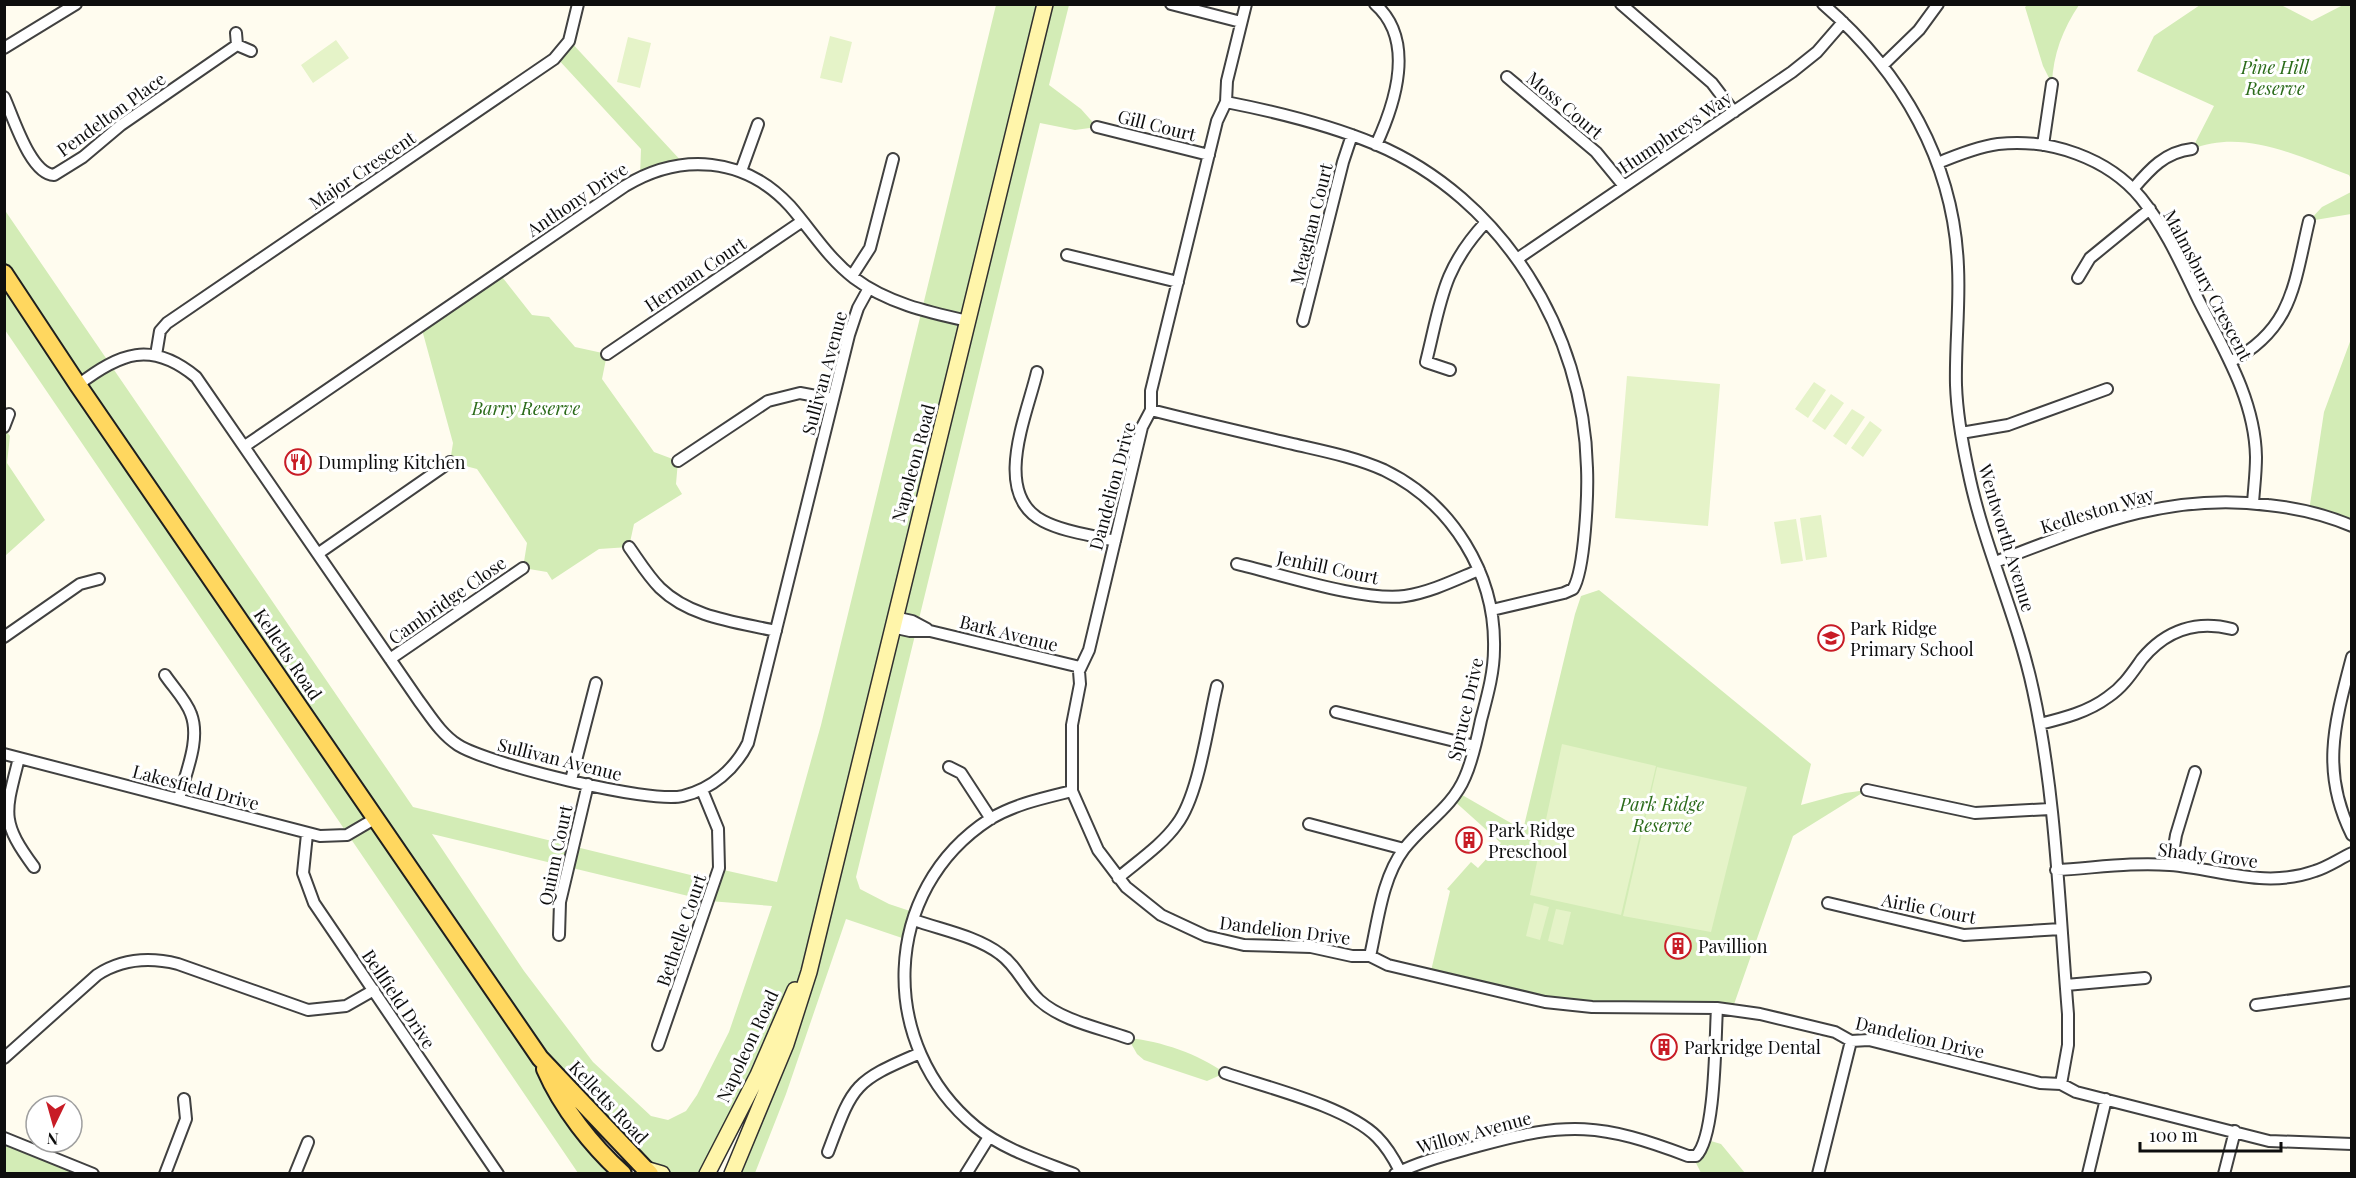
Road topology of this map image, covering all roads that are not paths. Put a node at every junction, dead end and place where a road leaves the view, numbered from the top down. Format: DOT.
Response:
graph roads {
  1 [pos="76,4"];
  2 [pos="578,4"];
  3 [pos="1045,4"];
  4 [pos="1171,4"];
  5 [pos="1246,4"];
  6 [pos="1375,4"];
  7 [pos="1621,4"];
  8 [pos="1823,4"];
  9 [pos="1938,4"];
  10 [pos="1241,22"];
  11 [pos="1843,22"];
  12 [pos="236,33"];
  13 [pos="237,45"];
  14 [pos="4,48"];
  15 [pos="251,51"];
  16 [pos="1883,64"];
  17 [pos="1508,77"];
  18 [pos="2052,84"];
  19 [pos="4,97"];
  20 [pos="1226,102"];
  21 [pos="1734,112"];
  22 [pos="758,124"];
  23 [pos="1097,127"];
  24 [pos="1352,135"];
  25 [pos="1376,145"];
  26 [pos="2043,145"];
  27 [pos="2192,149"];
  28 [pos="1209,155"];
  29 [pos="893,159"];
  30 [pos="1938,163"];
  31 [pos="741,171"];
  32 [pos="1624,186"];
  33 [pos="2133,189"];
  34 [pos="2150,209"];
  35 [pos="2309,221"];
  36 [pos="801,222"];
  37 [pos="1486,222"];
  38 [pos="1067,255"];
  39 [pos="1517,259"];
  40 [pos="4,273"];
  41 [pos="852,276"];
  42 [pos="2078,278"];
  43 [pos="1178,282"];
  44 [pos="869,288"];
  45 [pos="968,321"];
  46 [pos="1304,321"];
  47 [pos="607,354"];
  48 [pos="156,355"];
  49 [pos="2230,362"];
  50 [pos="1450,370"];
  51 [pos="1037,372"];
  52 [pos="78,385"];
  53 [pos="2107,389"];
  54 [pos="832,399"];
  55 [pos="1151,410"];
  56 [pos="9,414"];
  57 [pos="6,431"];
  58 [pos="1961,433"];
  59 [pos="245,446"];
  60 [pos="678,461"];
  61 [pos="450,462"];
  62 [pos="2253,503"];
  63 [pos="2352,526"];
  64 [pos="1115,541"];
  65 [pos="629,547"];
  66 [pos="319,553"];
  67 [pos="1995,562"];
  68 [pos="1237,564"];
  69 [pos="523,568"];
  70 [pos="1479,570"];
  71 [pos="99,579"];
  72 [pos="1492,610"];
  73 [pos="893,622"];
  74 [pos="2232,629"];
  75 [pos="776,631"];
  76 [pos="4,637"];
  77 [pos="2352,657"];
  78 [pos="390,659"];
  79 [pos="1080,667"];
  80 [pos="165,675"];
  81 [pos="2349,676"];
  82 [pos="596,682"];
  83 [pos="1217,686"];
  84 [pos="1336,712"];
  85 [pos="2040,724"];
  86 [pos="1475,746"];
  87 [pos="4,754"];
  88 [pos="19,758"];
  89 [pos="949,767"];
  90 [pos="2195,772"];
  91 [pos="571,780"];
  92 [pos="588,784"];
  93 [pos="702,790"];
  94 [pos="1867,790"];
  95 [pos="1071,791"];
  96 [pos="179,799"];
  97 [pos="2050,809"];
  98 [pos="376,818"];
  99 [pos="991,819"];
  100 [pos="1309,824"];
  101 [pos="307,834"];
  102 [pos="2352,835"];
  103 [pos="1404,849"];
  104 [pos="2352,853"];
  105 [pos="2171,865"];
  106 [pos="33,867"];
  107 [pos="2056,870"];
  108 [pos="1118,878"];
  109 [pos="1828,903"];
  110 [pos="914,920"];
  111 [pos="2061,929"];
  112 [pos="818,932"];
  113 [pos="559,935"];
  114 [pos="1370,956"];
  115 [pos="2145,978"];
  116 [pos="2066,986"];
  117 [pos="374,990"];
  118 [pos="2352,992"];
  119 [pos="2256,1005"];
  120 [pos="1717,1008"];
  121 [pos="1128,1038"];
  122 [pos="1851,1041"];
  123 [pos="658,1045"];
  124 [pos="918,1054"];
  125 [pos="4,1058"];
  126 [pos="540,1058"];
  127 [pos="1225,1073"];
  128 [pos="2061,1084"];
  129 [pos="184,1099"];
  130 [pos="2106,1099"];
  131 [pos="2235,1131"];
  132 [pos="989,1137"];
  133 [pos="4,1138"];
  134 [pos="308,1142"];
  135 [pos="2352,1144"];
  136 [pos="828,1152"];
  137 [pos="740,1155"];
  138 [pos="647,1171"];
  139 [pos="1398,1172"];
  140 [pos="93,1173"];
  141 [pos="165,1173"];
  142 [pos="295,1173"];
  143 [pos="498,1173"];
  144 [pos="623,1173"];
  145 [pos="662,1173"];
  146 [pos="707,1173"];
  147 [pos="732,1173"];
  148 [pos="738,1173"];
  149 [pos="966,1173"];
  150 [pos="1074,1173"];
  151 [pos="1820,1173"];
  152 [pos="2088,1173"];
  153 [pos="2224,1173"];
  1 -- 14 [label="street"];
  2 -- 48 [label="street, Major Crescent"];
  3 -- 45 [label="main road, Napoleon Road"];
  4 -- 10 [label="street"];
  5 -- 10 [label="street, Dandelion Drive"];
  6 -- 25 [label="street"];
  7 -- 21 [label="street"];
  8 -- 11 [label="street, Wentworth Avenue"];
  9 -- 16 [label="street"];
  10 -- 20 [label="street, Dandelion Drive"];
  11 -- 16 [label="street, Wentworth Avenue"];
  11 -- 21 [label="street, Humphreys Way"];
  12 -- 13 [label="street"];
  13 -- 15 [label="street"];
  13 -- 19 [label="street, Pendelton Place"];
  16 -- 30 [label="street, Wentworth Avenue"];
  17 -- 32 [label="street, Moss Court"];
  18 -- 26 [label="street"];
  20 -- 24 [label="street"];
  20 -- 28 [label="street, Dandelion Drive"];
  21 -- 32 [label="street, Humphreys Way"];
  22 -- 31 [label="street"];
  23 -- 28 [label="street, Gill Court"];
  24 -- 25 [label="street"];
  24 -- 46 [label="street, Meaghan Court"];
  25 -- 37 [label="street"];
  26 -- 30 [label="street, Malmsbury Crescent"];
  26 -- 33 [label="street, Malmsbury Crescent"];
  27 -- 33 [label="street"];
  28 -- 43 [label="street, Dandelion Drive"];
  29 -- 41 [label="street"];
  30 -- 58 [label="street, Wentworth Avenue"];
  31 -- 36 [label="street, Anthony Drive"];
  31 -- 59 [label="street, Anthony Drive"];
  32 -- 39 [label="street, Humphreys Way"];
  33 -- 34 [label="street, Malmsbury Crescent"];
  34 -- 42 [label="street"];
  34 -- 49 [label="street, Malmsbury Crescent"];
  35 -- 49 [label="street"];
  36 -- 41 [label="street, Anthony Drive"];
  36 -- 47 [label="street, Herman Court"];
  37 -- 39 [label="street"];
  37 -- 50 [label="street"];
  38 -- 43 [label="street"];
  39 -- 72 [label="street"];
  40 -- 52 [label="main road, Kelletts Road"];
  41 -- 44 [label="street, Anthony Drive"];
  43 -- 55 [label="street, Dandelion Drive"];
  44 -- 45 [label="street, Anthony Drive"];
  44 -- 54 [label="street, Sullivan Avenue"];
  45 -- 73 [label="main road, Napoleon Road"];
  48 -- 52 [label="street, Sullivan Avenue"];
  48 -- 59 [label="street, Sullivan Avenue"];
  49 -- 62 [label="street, Malmsbury Crescent"];
  51 -- 64 [label="street"];
  52 -- 98 [label="main road, Kelletts Road"];
  53 -- 58 [label="street"];
  54 -- 60 [label="street"];
  54 -- 75 [label="street, Sullivan Avenue"];
  55 -- 64 [label="street, Dandelion Drive"];
  55 -- 70 [label="street, Spruce Drive"];
  56 -- 57 [label="street"];
  58 -- 67 [label="street, Wentworth Avenue"];
  59 -- 66 [label="street, Sullivan Avenue"];
  61 -- 66 [label="street"];
  62 -- 63 [label="street, Kedleston Way"];
  62 -- 67 [label="street, Kedleston Way"];
  64 -- 79 [label="street, Dandelion Drive"];
  65 -- 75 [label="street"];
  66 -- 78 [label="street, Sullivan Avenue"];
  67 -- 85 [label="street, Wentworth Avenue"];
  68 -- 70 [label="street, Jenhill Court"];
  69 -- 78 [label="street, Cambridge Close"];
  70 -- 72 [label="street, Spruce Drive"];
  71 -- 76 [label="street"];
  72 -- 86 [label="street, Spruce Drive"];
  73 -- 79 [label="street, Bark Avenue"];
  73 -- 112 [label="main road, Napoleon Road"];
  74 -- 85 [label="street"];
  75 -- 93 [label="street, Sullivan Avenue"];
  77 -- 81 [label="street"];
  78 -- 91 [label="street, Sullivan Avenue"];
  79 -- 95 [label="street, Dandelion Drive"];
  80 -- 96 [label="street"];
  81 -- 102 [label="street"];
  82 -- 91 [label="street"];
  83 -- 108 [label="street"];
  84 -- 86 [label="street"];
  85 -- 97 [label="street, Wentworth Avenue"];
  86 -- 103 [label="street, Spruce Drive"];
  87 -- 88 [label="street, Lakesfield Drive"];
  88 -- 96 [label="street, Lakesfield Drive"];
  88 -- 106 [label="street"];
  89 -- 99 [label="street"];
  90 -- 105 [label="street"];
  91 -- 92 [label="street, Sullivan Avenue"];
  92 -- 93 [label="street, Sullivan Avenue"];
  92 -- 113 [label="street, Quinn Court"];
  93 -- 123 [label="street, Bethelle Court"];
  94 -- 97 [label="street"];
  95 -- 99 [label="street"];
  95 -- 108 [label="street, Dandelion Drive"];
  96 -- 101 [label="street, Lakesfield Drive"];
  97 -- 107 [label="street, Wentworth Avenue"];
  98 -- 101 [label="street, Lakesfield Drive"];
  98 -- 126 [label="main road, Kelletts Road"];
  99 -- 110 [label="street"];
  100 -- 103 [label="street"];
  101 -- 117 [label="street, Bellfield Drive"];
  103 -- 114 [label="street, Spruce Drive"];
  104 -- 105 [label="street, Shady Grove"];
  105 -- 107 [label="street, Shady Grove"];
  107 -- 111 [label="street, Wentworth Avenue"];
  108 -- 114 [label="street, Dandelion Drive"];
  109 -- 111 [label="street, Airlie Court"];
  110 -- 121 [label="street"];
  110 -- 124 [label="street"];
  111 -- 116 [label="street, Wentworth Avenue"];
  112 -- 137 [label="main road, Napoleon Road"];
  112 -- 146 [label="main road, Napoleon Road"];
  114 -- 120 [label="street, Dandelion Drive"];
  115 -- 116 [label="street"];
  116 -- 128 [label="street, Wentworth Avenue"];
  117 -- 125 [label="street"];
  117 -- 143 [label="street, Bellfield Drive"];
  118 -- 119 [label="street"];
  120 -- 122 [label="street, Dandelion Drive"];
  120 -- 139 [label="street, Willow Avenue"];
  122 -- 128 [label="street, Dandelion Drive"];
  122 -- 151 [label="street"];
  124 -- 132 [label="street"];
  124 -- 136 [label="street"];
  126 -- 138 [label="main road, Kelletts Road"];
  126 -- 144 [label="main road, Kelletts Road"];
  127 -- 139 [label="street"];
  128 -- 130 [label="street, Dandelion Drive"];
  129 -- 141 [label="street"];
  130 -- 131 [label="street, Dandelion Drive"];
  130 -- 152 [label="street"];
  131 -- 135 [label="street, Dandelion Drive"];
  131 -- 153 [label="street"];
  132 -- 149 [label="street"];
  132 -- 150 [label="street"];
  133 -- 140 [label="street"];
  134 -- 142 [label="street"];
  137 -- 147 [label="main road, Napoleon Road"];
  137 -- 148 [label="main road"];
  138 -- 145 [label="main road"];
}
